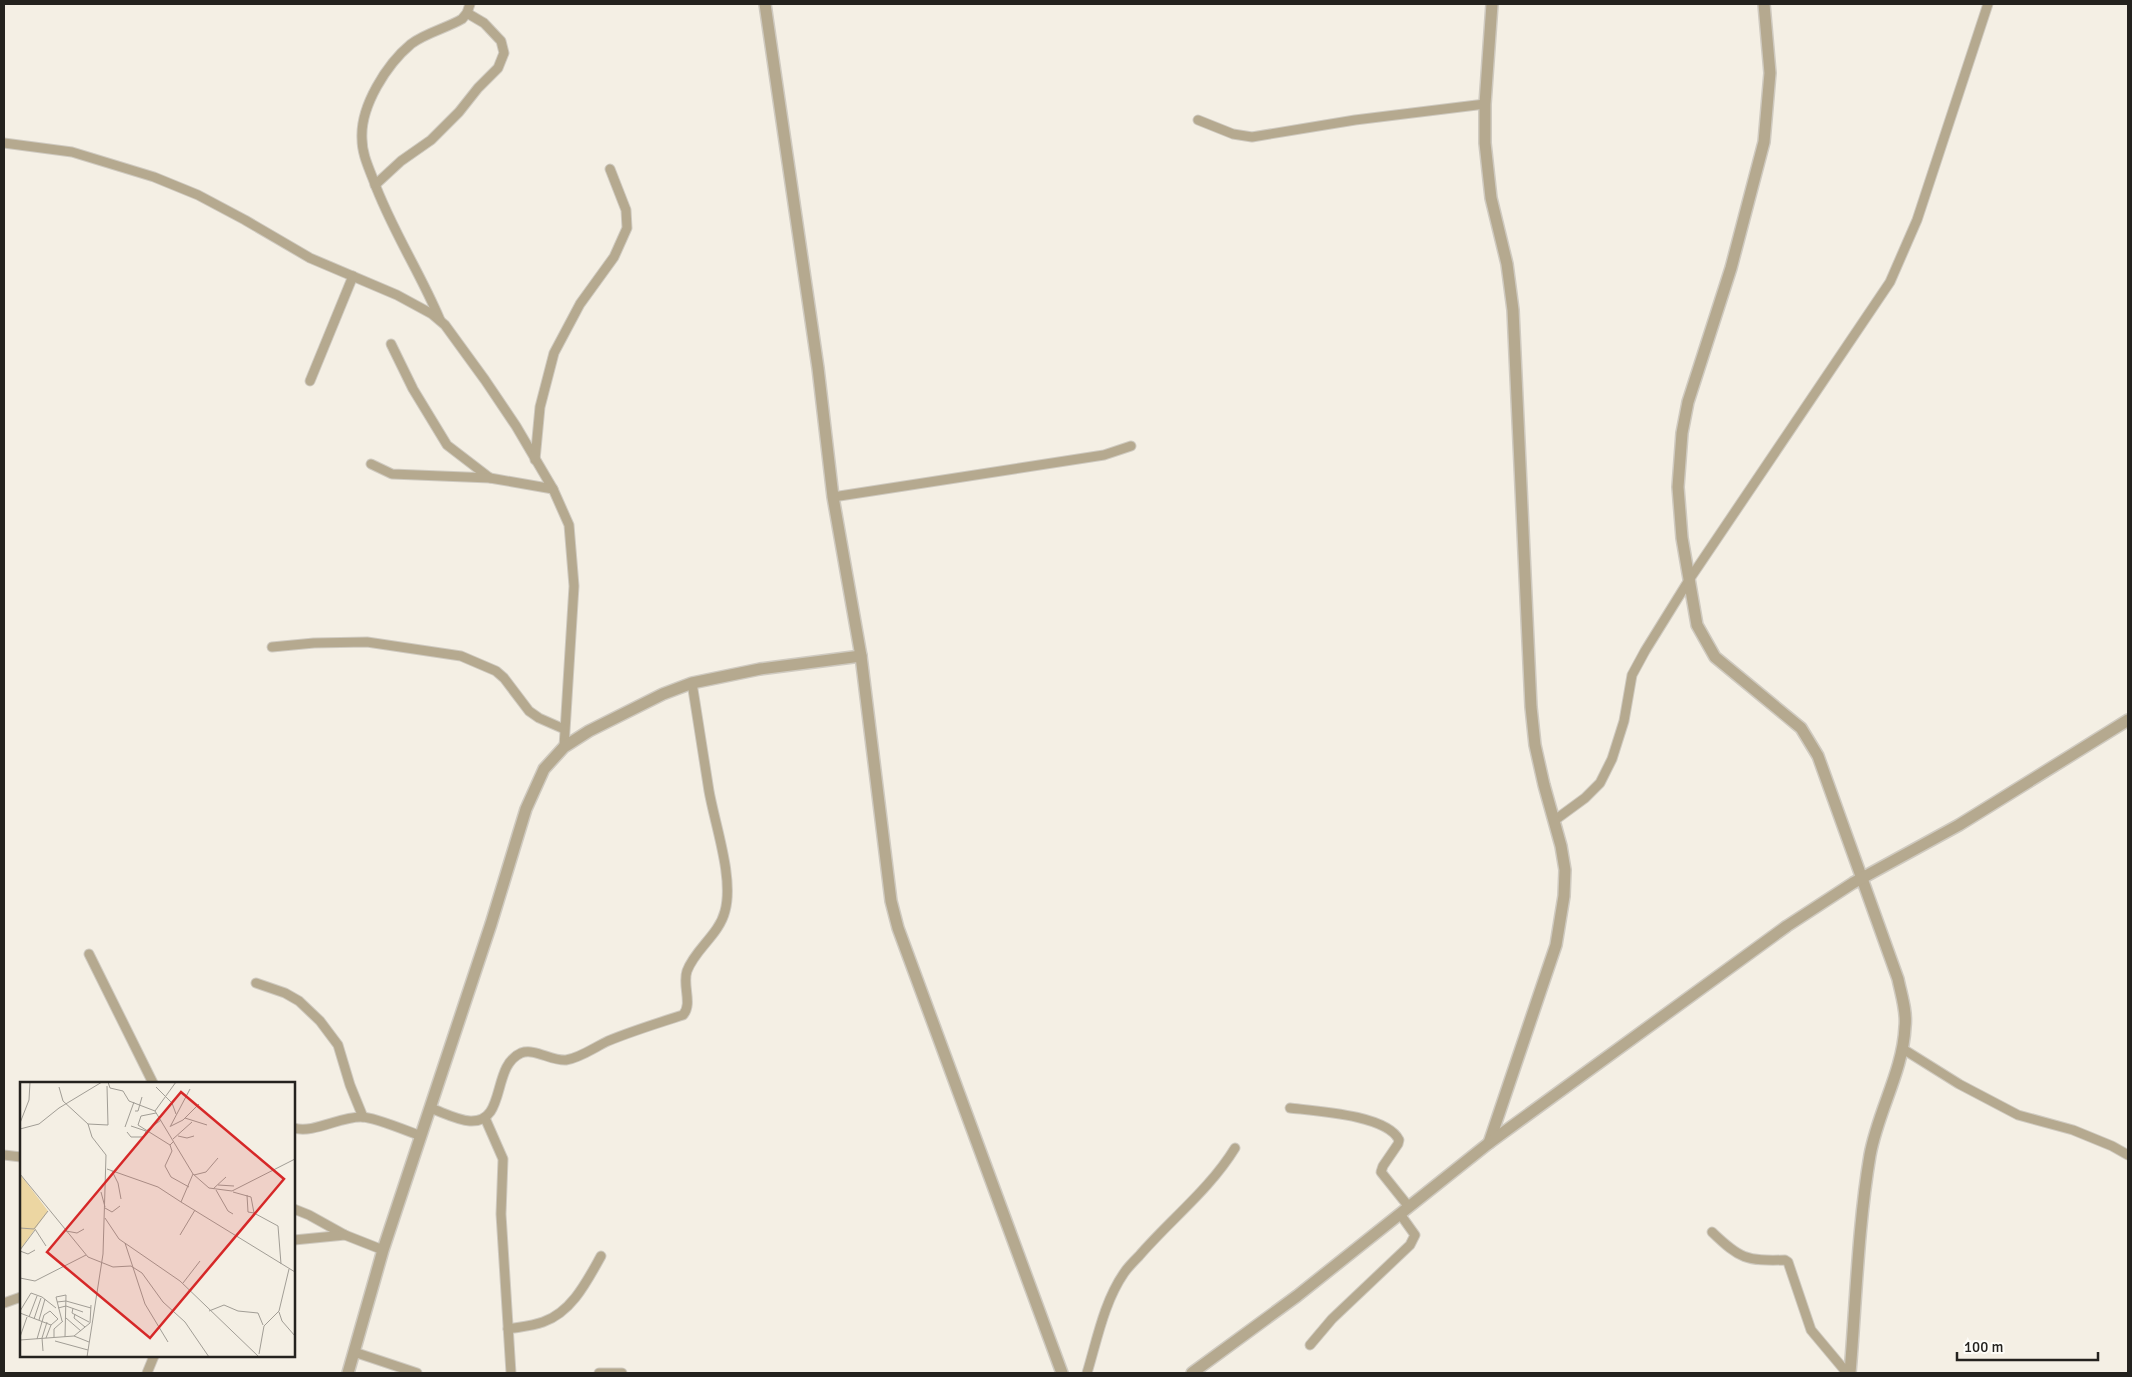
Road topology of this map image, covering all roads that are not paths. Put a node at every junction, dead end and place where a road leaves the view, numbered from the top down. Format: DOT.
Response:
graph roads {
  1 [pos="470,4"];
  2 [pos="765,4"];
  3 [pos="1492,4"];
  4 [pos="1764,4"];
  5 [pos="1988,4"];
  6 [pos="468,13"];
  7 [pos="1485,104"];
  8 [pos="1198,120"];
  9 [pos="4,143"];
  10 [pos="610,169"];
  11 [pos="375,184"];
  12 [pos="353,276"];
  13 [pos="440,320"];
  14 [pos="391,344"];
  15 [pos="310,382"];
  16 [pos="1131,446"];
  17 [pos="535,461"];
  18 [pos="371,464"];
  19 [pos="490,478"];
  20 [pos="553,489"];
  21 [pos="833,497"];
  22 [pos="1689,580"];
  23 [pos="272,647"];
  24 [pos="861,656"];
  25 [pos="692,683"];
  26 [pos="2128,720"];
  27 [pos="564,729"];
  28 [pos="564,747"];
  29 [pos="1555,820"];
  30 [pos="1861,879"];
  31 [pos="89,954"];
  32 [pos="256,983"];
  33 [pos="1903,1049"];
  34 [pos="153,1082"];
  35 [pos="430,1108"];
  36 [pos="1290,1108"];
  37 [pos="363,1117"];
  38 [pos="485,1118"];
  39 [pos="295,1128"];
  40 [pos="421,1136"];
  41 [pos="1489,1143"];
  42 [pos="1235,1148"];
  43 [pos="4,1155"];
  44 [pos="2128,1155"];
  45 [pos="20,1157"];
  46 [pos="295,1209"];
  47 [pos="1405,1210"];
  48 [pos="1712,1232"];
  49 [pos="345,1235"];
  50 [pos="295,1240"];
  51 [pos="383,1250"];
  52 [pos="601,1256"];
  53 [pos="20,1297"];
  54 [pos="4,1303"];
  55 [pos="508,1329"];
  56 [pos="1310,1346"];
  57 [pos="354,1352"];
  58 [pos="154,1357"];
  59 [pos="147,1373"];
  60 [pos="348,1373"];
  61 [pos="417,1373"];
  62 [pos="511,1373"];
  63 [pos="599,1373"];
  64 [pos="622,1373"];
  65 [pos="1062,1373"];
  66 [pos="1087,1373"];
  67 [pos="1192,1373"];
  68 [pos="1849,1373"];
  1 -- 6 [label="street"];
  2 -- 21 [label="street"];
  3 -- 7 [label="street"];
  4 -- 22 [label="street"];
  5 -- 22 [label="street"];
  6 -- 11 [label="street"];
  6 -- 11 [label="street"];
  7 -- 8 [label="street"];
  7 -- 29 [label="street"];
  9 -- 12 [label="street"];
  10 -- 17 [label="street"];
  11 -- 13 [label="street"];
  12 -- 13 [label="street"];
  12 -- 15 [label="street"];
  13 -- 17 [label="street"];
  14 -- 19 [label="street"];
  16 -- 21 [label="street"];
  17 -- 20 [label="street"];
  18 -- 19 [label="street"];
  19 -- 20 [label="street"];
  20 -- 27 [label="street"];
  21 -- 24 [label="street"];
  22 -- 29 [label="street"];
  22 -- 30 [label="street"];
  23 -- 27 [label="street"];
  24 -- 25 [label="street"];
  24 -- 65 [label="street"];
  25 -- 28 [label="street"];
  25 -- 38 [label="street"];
  26 -- 30 [label="street"];
  27 -- 28 [label="street"];
  28 -- 35 [label="street"];
  29 -- 41 [label="street"];
  30 -- 33 [label="street"];
  30 -- 41 [label="street"];
  31 -- 34 [label="street"];
  32 -- 37 [label="street"];
  33 -- 44 [label="street"];
  33 -- 68 [label="street"];
  35 -- 38 [label="street"];
  35 -- 40 [label="street"];
  36 -- 47 [label="street"];
  37 -- 39 [label="street"];
  37 -- 40 [label="street"];
  38 -- 55 [label="street"];
  40 -- 51 [label="street"];
  41 -- 47 [label="street"];
  42 -- 66 [label="street"];
  43 -- 45 [label="street"];
  46 -- 49 [label="street"];
  47 -- 56 [label="street"];
  47 -- 67 [label="street"];
  48 -- 68 [label="street"];
  49 -- 50 [label="street"];
  49 -- 51 [label="street"];
  51 -- 57 [label="street"];
  52 -- 55 [label="street"];
  53 -- 54 [label="street"];
  55 -- 62 [label="street"];
  57 -- 60 [label="street"];
  57 -- 61 [label="street"];
  58 -- 59 [label="street"];
  63 -- 64 [label="street"];
}
